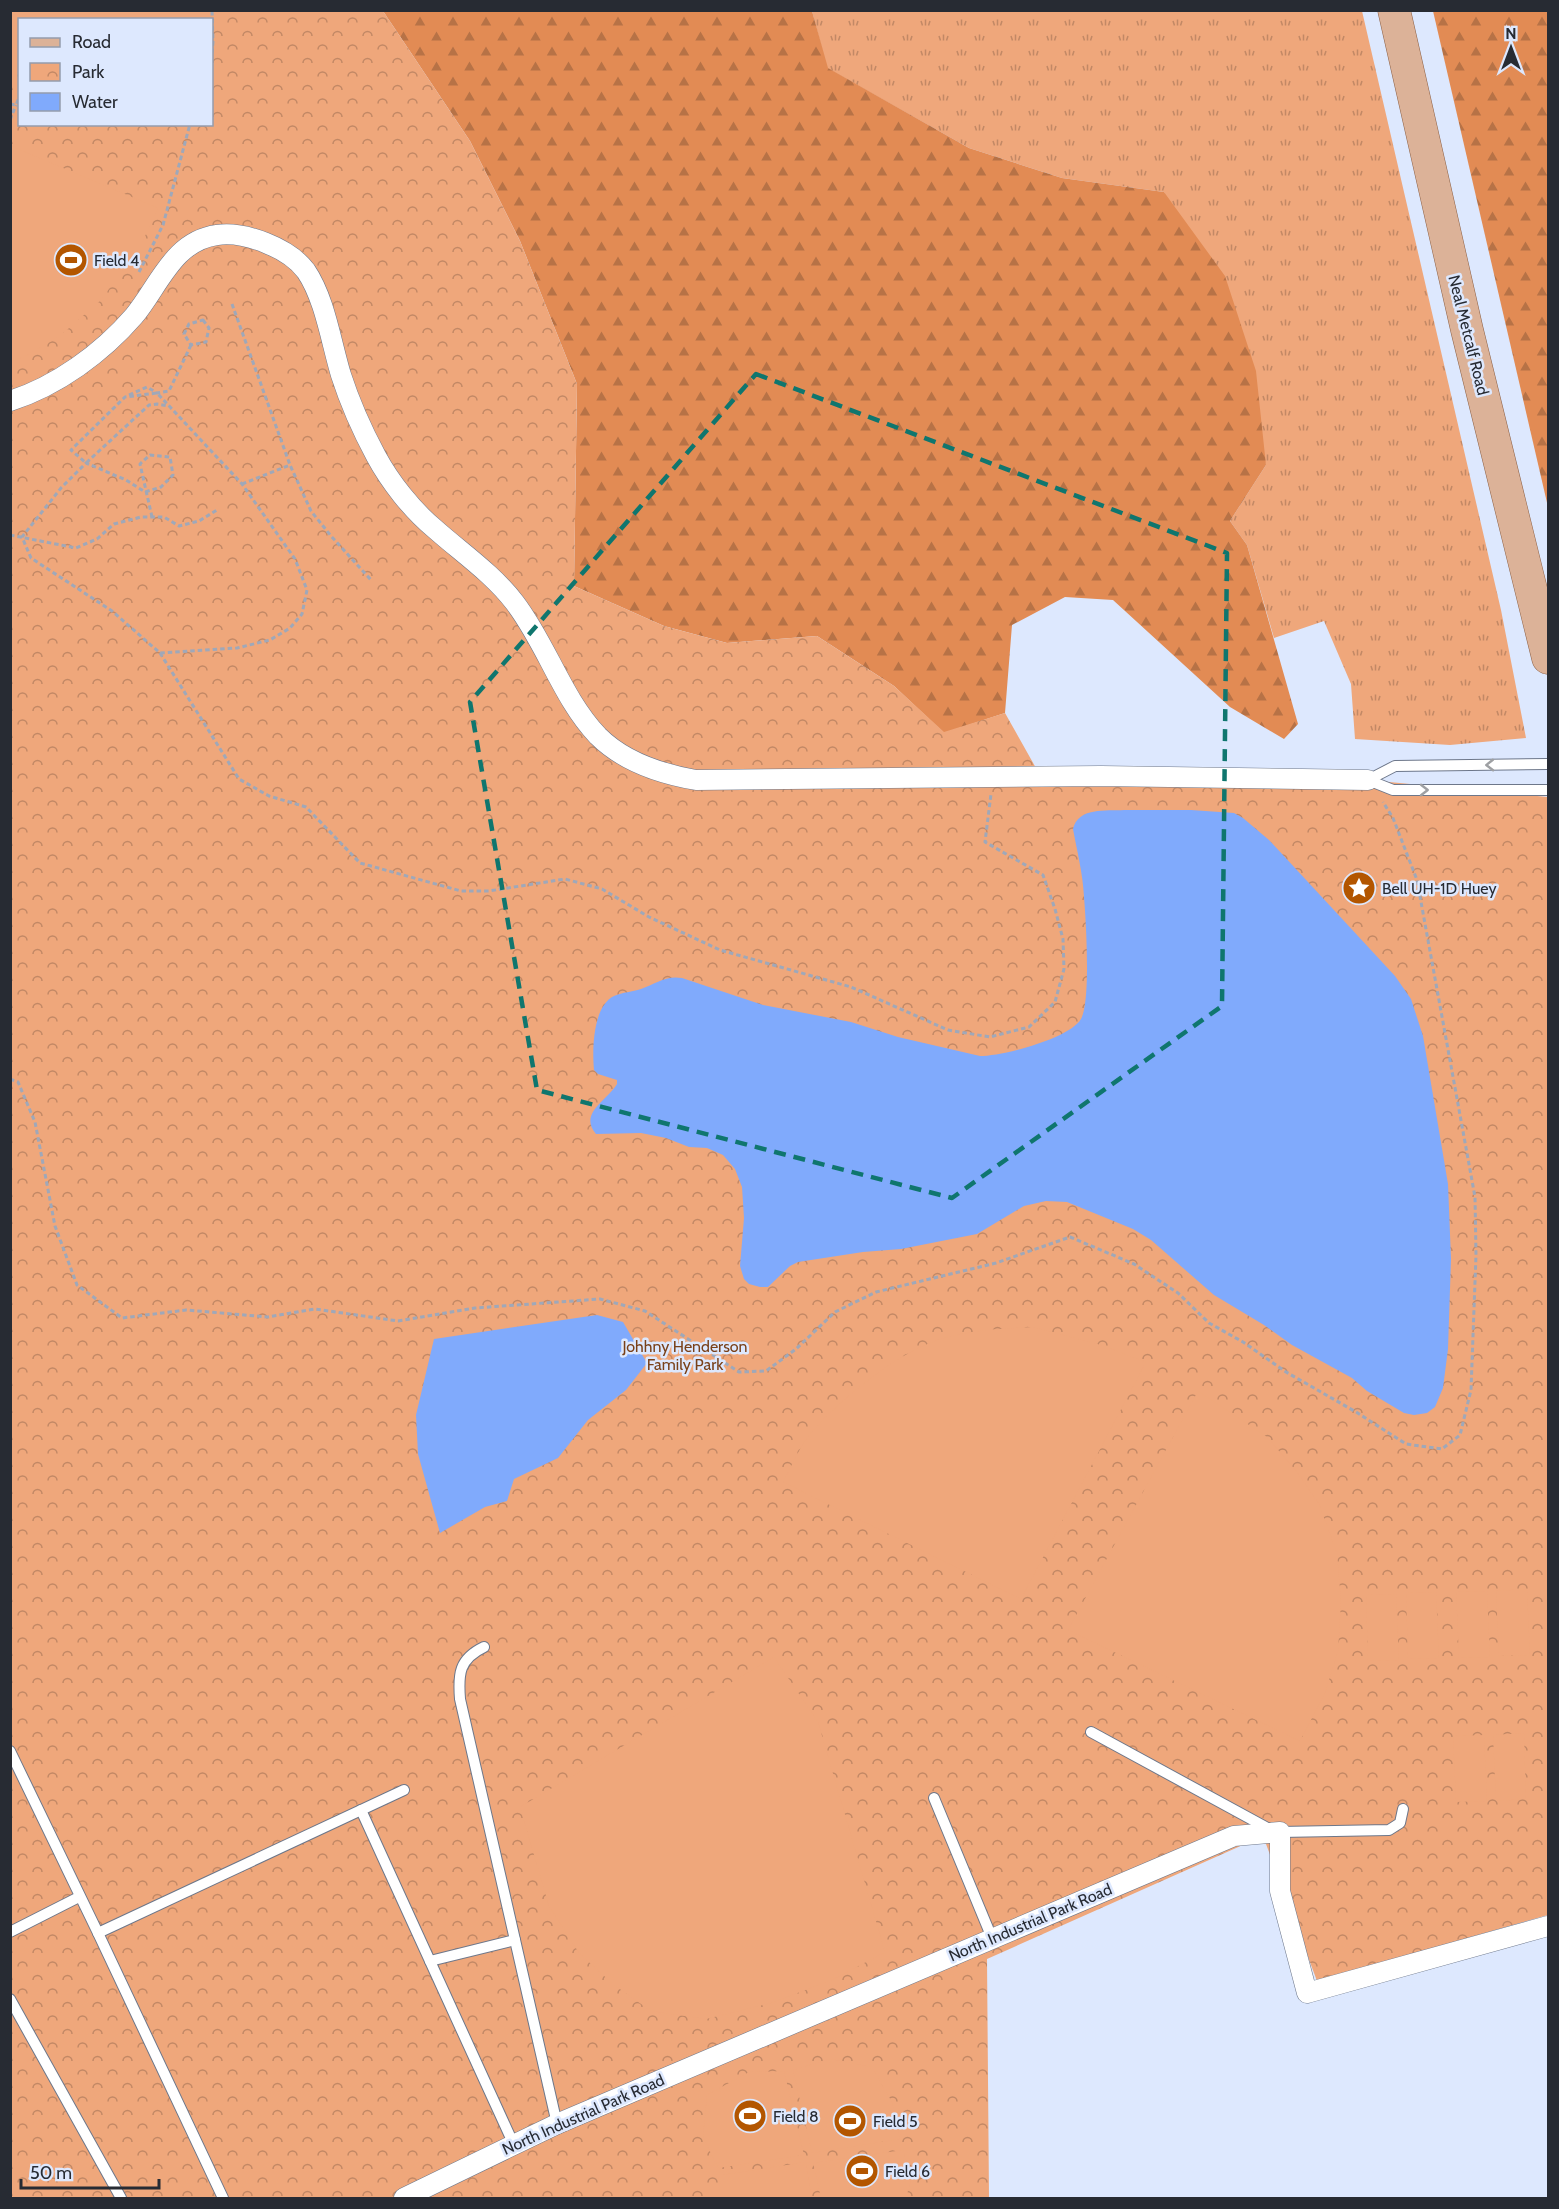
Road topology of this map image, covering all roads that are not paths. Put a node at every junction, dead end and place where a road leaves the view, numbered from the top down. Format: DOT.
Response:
graph roads {
  1 [pos="1394,10"];
  2 [pos="10,401"];
  3 [pos="1548,658"];
  4 [pos="1548,764"];
  5 [pos="1368,780"];
  6 [pos="1548,790"];
  7 [pos="484,1647"];
  8 [pos="1091,1732"];
  9 [pos="10,1751"];
  10 [pos="404,1790"];
  11 [pos="934,1798"];
  12 [pos="1403,1809"];
  13 [pos="361,1810"];
  14 [pos="1278,1832"];
  15 [pos="79,1897"];
  16 [pos="1548,1926"];
  17 [pos="10,1932"];
  18 [pos="98,1933"];
  19 [pos="992,1938"];
  20 [pos="515,1940"];
  21 [pos="430,1961"];
  22 [pos="10,2000"];
  23 [pos="557,2124"];
  24 [pos="514,2145"];
  25 [pos="120,2199"];
  26 [pos="223,2199"];
  27 [pos="404,2199"];
  1 -- 3 [label="main road, Neal Metcalf Road"];
  2 -- 5 [label="street"];
  4 -- 5 [label="lane, one-way"];
  5 -- 6 [label="lane, one-way"];
  7 -- 20 [label="lane"];
  8 -- 14 [label="lane"];
  9 -- 15 [label="lane"];
  10 -- 13 [label="lane"];
  11 -- 19 [label="lane"];
  12 -- 14 [label="lane"];
  13 -- 18 [label="lane"];
  13 -- 21 [label="lane"];
  14 -- 16 [label="street"];
  14 -- 19 [label="street, North Industrial Park Road"];
  15 -- 17 [label="lane"];
  15 -- 18 [label="lane"];
  18 -- 26 [label="lane"];
  19 -- 23 [label="street, North Industrial Park Road"];
  20 -- 21 [label="lane"];
  20 -- 23 [label="lane"];
  21 -- 24 [label="lane"];
  22 -- 25 [label="lane"];
  23 -- 24 [label="street, North Industrial Park Road"];
  24 -- 27 [label="street, North Industrial Park Road"];
}
